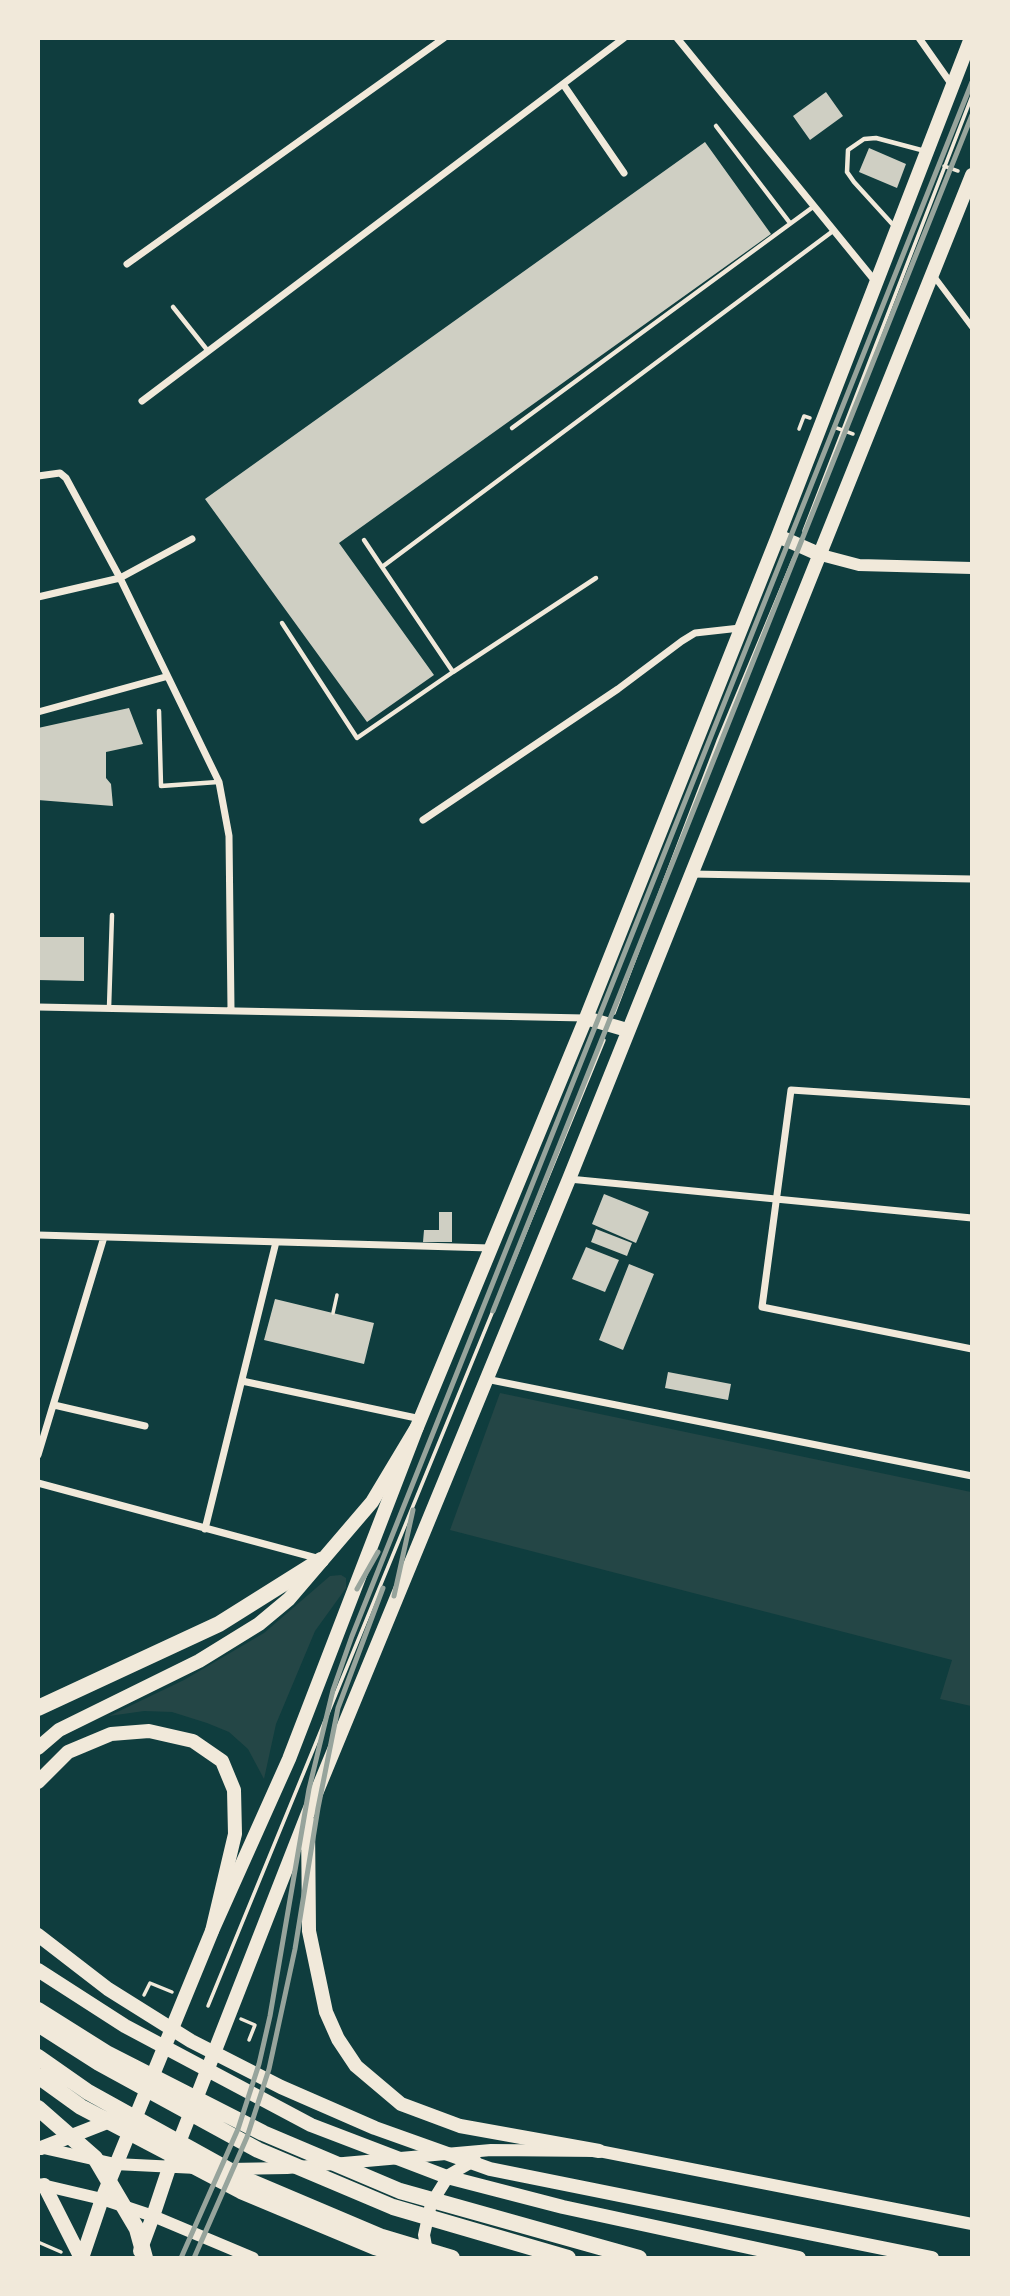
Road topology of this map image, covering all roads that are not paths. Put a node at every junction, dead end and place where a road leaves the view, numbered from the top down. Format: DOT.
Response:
graph roads {
  1 [pos="444,38"];
  2 [pos="624,38"];
  3 [pos="677,38"];
  4 [pos="919,38"];
  5 [pos="971,38"];
  6 [pos="563,84"];
  7 [pos="953,86"];
  8 [pos="716,126"];
  9 [pos="926,151"];
  10 [pos="624,173"];
  11 [pos="971,175"];
  12 [pos="813,207"];
  13 [pos="790,223"];
  14 [pos="896,227"];
  15 [pos="833,231"];
  16 [pos="127,264"];
  17 [pos="933,275"];
  18 [pos="875,281"];
  19 [pos="173,307"];
  20 [pos="971,327"];
  21 [pos="208,351"];
  22 [pos="142,401"];
  23 [pos="512,428"];
  24 [pos="38,476"];
  25 [pos="778,536"];
  26 [pos="192,539"];
  27 [pos="364,540"];
  28 [pos="821,555"];
  29 [pos="382,566"];
  30 [pos="971,568"];
  31 [pos="120,578"];
  32 [pos="596,578"];
  33 [pos="38,597"];
  34 [pos="282,623"];
  35 [pos="741,628"];
  36 [pos="453,672"];
  37 [pos="165,677"];
  38 [pos="159,711"];
  39 [pos="38,712"];
  40 [pos="219,782"];
  41 [pos="423,820"];
  42 [pos="691,874"];
  43 [pos="971,879"];
  44 [pos="112,915"];
  45 [pos="38,1007"];
  46 [pos="109,1009"];
  47 [pos="231,1009"];
  48 [pos="586,1018"];
  49 [pos="627,1030"];
  50 [pos="971,1102"];
  51 [pos="569,1179"];
  52 [pos="777,1199"];
  53 [pos="971,1218"];
  54 [pos="38,1235"];
  55 [pos="104,1237"];
  56 [pos="276,1242"];
  57 [pos="491,1248"];
  58 [pos="971,1349"];
  59 [pos="486,1379"];
  60 [pos="242,1381"];
  61 [pos="54,1405"];
  62 [pos="419,1423"];
  63 [pos="145,1426"];
  64 [pos="38,1455"];
  65 [pos="971,1476"];
  66 [pos="38,1483"];
  67 [pos="205,1529"];
  68 [pos="321,1560"];
  69 [pos="38,1708"];
  70 [pos="38,1748"];
  71 [pos="38,1782"];
  72 [pos="308,1813"];
  73 [pos="212,1931"];
  74 [pos="38,1935"];
  75 [pos="38,1970"];
  76 [pos="38,2010"];
  77 [pos="38,2024"];
  78 [pos="38,2057"];
  79 [pos="38,2076"];
  80 [pos="38,2108"];
  81 [pos="137,2111"];
  82 [pos="40,2148"];
  83 [pos="491,2150"];
  84 [pos="599,2151"];
  85 [pos="115,2164"];
  86 [pos="169,2168"];
  87 [pos="41,2185"];
  88 [pos="102,2199"];
  89 [pos="153,2216"];
  90 [pos="971,2224"];
  91 [pos="81,2258"];
  92 [pos="137,2258"];
  93 [pos="145,2258"];
  94 [pos="253,2258"];
  95 [pos="411,2258"];
  96 [pos="428,2258"];
  97 [pos="452,2258"];
  98 [pos="568,2258"];
  99 [pos="639,2258"];
  100 [pos="799,2258"];
  101 [pos="932,2258"];
  1 -- 16 [label="street"];
  2 -- 6 [label="street"];
  3 -- 12 [label="street"];
  4 -- 7 [label="street"];
  5 -- 7 [label="main road"];
  6 -- 10 [label="street"];
  6 -- 21 [label="street"];
  7 -- 9 [label="main road"];
  8 -- 13 [label="lane"];
  9 -- 14 [label="main road"];
  9 -- 14 [label="lane"];
  11 -- 17 [label="main road"];
  12 -- 13 [label="lane"];
  12 -- 15 [label="street"];
  13 -- 23 [label="lane"];
  14 -- 18 [label="main road"];
  15 -- 18 [label="street"];
  15 -- 29 [label="lane"];
  17 -- 20 [label="street"];
  17 -- 28 [label="main road"];
  18 -- 25 [label="main road"];
  19 -- 21 [label="lane"];
  21 -- 22 [label="street"];
  24 -- 31 [label="street"];
  25 -- 28 [label="main road"];
  25 -- 35 [label="main road"];
  26 -- 31 [label="street"];
  27 -- 29 [label="lane"];
  28 -- 30 [label="main road"];
  28 -- 42 [label="main road"];
  29 -- 36 [label="lane"];
  31 -- 33 [label="street"];
  31 -- 37 [label="street"];
  32 -- 36 [label="lane"];
  34 -- 36 [label="lane"];
  35 -- 41 [label="street"];
  35 -- 48 [label="main road"];
  37 -- 39 [label="street"];
  37 -- 40 [label="street"];
  38 -- 40 [label="lane"];
  40 -- 47 [label="street"];
  42 -- 43 [label="street"];
  42 -- 49 [label="main road"];
  44 -- 46 [label="lane"];
  45 -- 46 [label="street"];
  46 -- 47 [label="street"];
  47 -- 48 [label="street"];
  48 -- 49 [label="main road"];
  48 -- 57 [label="main road"];
  49 -- 51 [label="main road"];
  50 -- 52 [label="street"];
  51 -- 52 [label="street"];
  51 -- 59 [label="main road"];
  52 -- 53 [label="street"];
  52 -- 58 [label="street"];
  54 -- 55 [label="street"];
  55 -- 56 [label="street"];
  55 -- 61 [label="street"];
  56 -- 57 [label="street"];
  56 -- 60 [label="street"];
  57 -- 62 [label="main road"];
  59 -- 65 [label="street"];
  59 -- 72 [label="main road"];
  60 -- 62 [label="street"];
  60 -- 67 [label="street"];
  61 -- 63 [label="street"];
  61 -- 64 [label="street"];
  62 -- 68 [label="main road"];
  62 -- 73 [label="main road"];
  66 -- 67 [label="street"];
  67 -- 68 [label="street"];
  68 -- 69 [label="highway"];
  68 -- 70 [label="main road"];
  71 -- 73 [label="main road"];
  72 -- 84 [label="main road"];
  72 -- 86 [label="main road"];
  73 -- 81 [label="main road"];
  74 -- 101 [label="main road"];
  75 -- 100 [label="main road"];
  76 -- 99 [label="highway"];
  77 -- 98 [label="highway"];
  78 -- 97 [label="highway"];
  79 -- 95 [label="highway"];
  80 -- 93 [label="highway"];
  81 -- 82 [label="main road"];
  81 -- 85 [label="main road"];
  82 -- 85 [label="main road"];
  83 -- 84 [label="main road"];
  83 -- 86 [label="main road"];
  83 -- 96 [label="main road"];
  84 -- 90 [label="main road"];
  85 -- 86 [label="main road"];
  85 -- 88 [label="main road"];
  86 -- 89 [label="main road"];
  87 -- 88 [label="main road"];
  87 -- 91 [label="main road"];
  88 -- 89 [label="main road"];
  88 -- 91 [label="main road"];
  89 -- 92 [label="main road"];
  89 -- 94 [label="main road"];
}
